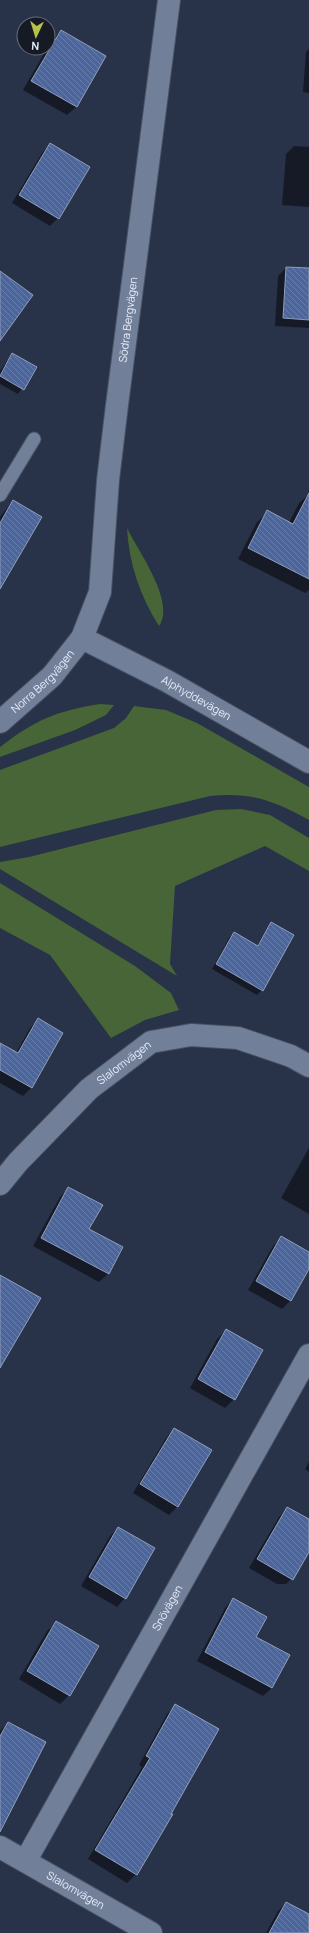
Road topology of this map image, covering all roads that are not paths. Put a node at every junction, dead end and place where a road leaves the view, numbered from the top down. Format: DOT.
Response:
graph roads {
  1 [pos="169,0"];
  2 [pos="34,439"];
  3 [pos="0,496"];
  4 [pos="82,638"];
  5 [pos="0,722"];
  6 [pos="309,762"];
  7 [pos="309,1066"];
  8 [pos="0,1184"];
  9 [pos="309,1355"];
  10 [pos="0,1847"];
  11 [pos="26,1860"];
  12 [pos="151,1933"];
  1 -- 4 [label="street, Södra Bergvägen"];
  2 -- 3 [label="lane"];
  4 -- 5 [label="street, Norra Bergvägen"];
  4 -- 6 [label="street, Alphyddevägen"];
  7 -- 8 [label="street, Slalomvägen"];
  9 -- 11 [label="street, Snövägen"];
  10 -- 11 [label="street, Slalomvägen"];
  11 -- 12 [label="street, Slalomvägen"];
}
